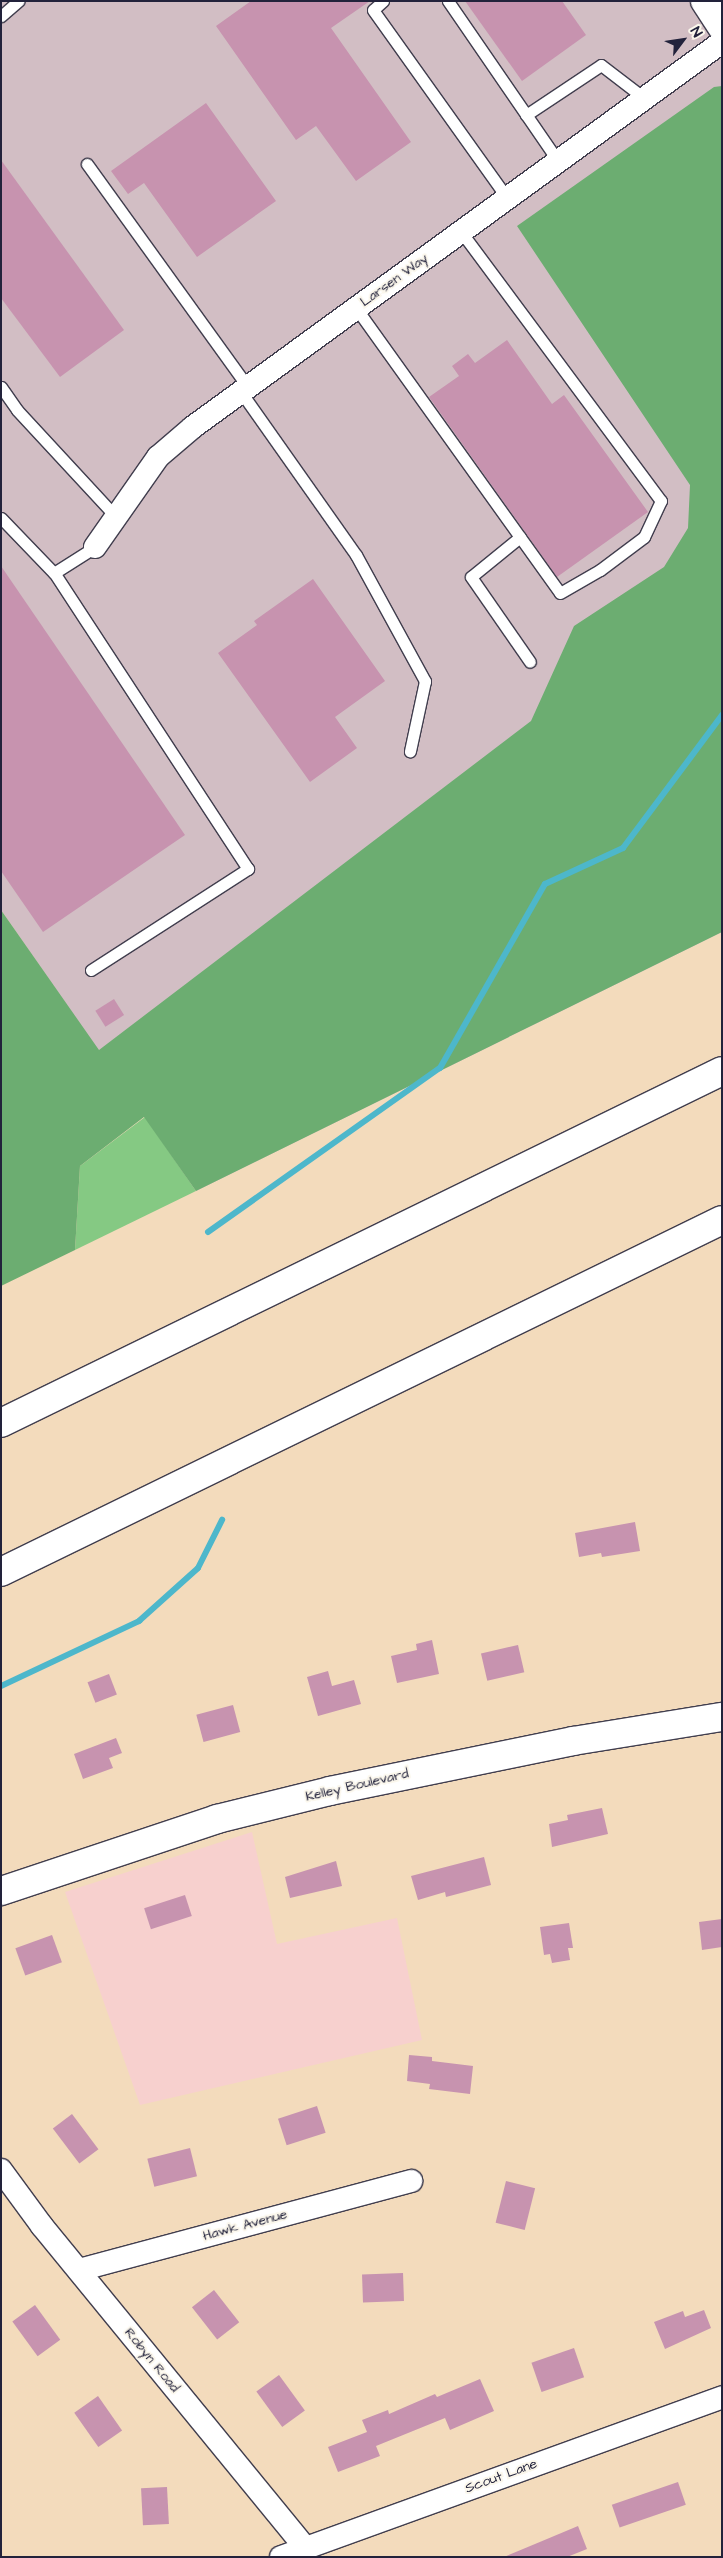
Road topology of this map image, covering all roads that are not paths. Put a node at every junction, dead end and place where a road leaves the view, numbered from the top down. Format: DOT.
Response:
graph roads {
  1 [pos="18,1"];
  2 [pos="383,1"];
  3 [pos="448,1"];
  4 [pos="705,1"];
  5 [pos="1,16"];
  6 [pos="722,27"];
  7 [pos="722,42"];
  8 [pos="644,98"];
  9 [pos="526,115"];
  10 [pos="558,161"];
  11 [pos="88,164"];
  12 [pos="507,198"];
  13 [pos="461,232"];
  14 [pos="356,308"];
  15 [pos="1,387"];
  16 [pos="244,389"];
  17 [pos="116,517"];
  18 [pos="1,518"];
  19 [pos="520,537"];
  20 [pos="95,547"];
  21 [pos="54,573"];
  22 [pos="530,662"];
  23 [pos="410,751"];
  24 [pos="91,970"];
  25 [pos="722,1071"];
  26 [pos="722,1220"];
  27 [pos="1,1423"];
  28 [pos="1,1572"];
  29 [pos="722,1717"];
  30 [pos="1,1891"];
  31 [pos="1,2170"];
  32 [pos="412,2181"];
  33 [pos="79,2270"];
  34 [pos="722,2398"];
  35 [pos="306,2548"];
  36 [pos="281,2557"];
  1 -- 5 [label="lane"];
  2 -- 12 [label="lane"];
  3 -- 9 [label="lane"];
  4 -- 6 [label="main road"];
  7 -- 8 [label="street, Larsen Way"];
  8 -- 9 [label="lane"];
  8 -- 10 [label="street, Larsen Way"];
  9 -- 10 [label="lane"];
  10 -- 12 [label="street, Larsen Way"];
  11 -- 16 [label="lane"];
  12 -- 13 [label="street, Larsen Way"];
  13 -- 14 [label="street, Larsen Way"];
  13 -- 19 [label="lane"];
  14 -- 16 [label="street, Larsen Way"];
  14 -- 19 [label="lane"];
  15 -- 17 [label="lane"];
  16 -- 17 [label="street, Larsen Way"];
  16 -- 23 [label="lane"];
  17 -- 20 [label="street, Larsen Way"];
  18 -- 21 [label="lane"];
  19 -- 22 [label="lane"];
  20 -- 21 [label="lane"];
  21 -- 24 [label="lane"];
  25 -- 27 [label="main road"];
  26 -- 28 [label="main road"];
  29 -- 30 [label="main road, Kelley Boulevard"];
  31 -- 33 [label="street, Robyn Road"];
  32 -- 33 [label="street, Hawk Avenue"];
  33 -- 35 [label="street, Robyn Road"];
  34 -- 35 [label="street, Scout Lane"];
  35 -- 36 [label="street, Scout Lane"];
}
